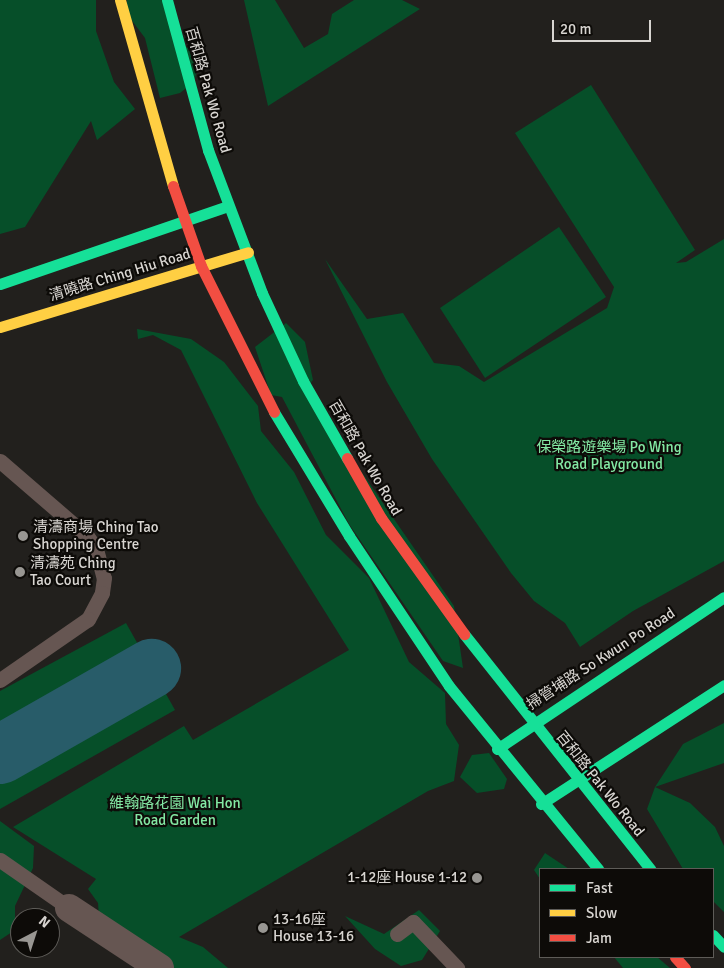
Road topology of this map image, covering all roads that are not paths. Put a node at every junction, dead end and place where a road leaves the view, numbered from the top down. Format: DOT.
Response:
graph roads {
  1 [pos="120,0"];
  2 [pos="167,0"];
  3 [pos="228,206"];
  4 [pos="186,221"];
  5 [pos="248,252"];
  6 [pos="201,266"];
  7 [pos="0,284"];
  8 [pos="0,327"];
  9 [pos="0,461"];
  10 [pos="724,597"];
  11 [pos="0,680"];
  12 [pos="724,685"];
  13 [pos="532,722"];
  14 [pos="497,749"];
  15 [pos="577,779"];
  16 [pos="541,804"];
  17 [pos="0,860"];
  18 [pos="597,868"];
  19 [pos="649,868"];
  20 [pos="69,908"];
  21 [pos="397,934"];
  22 [pos="714,936"];
  23 [pos="724,947"];
  24 [pos="676,958"];
  25 [pos="448,965"];
  26 [pos="160,968"];
  27 [pos="684,968"];
  1 -- 4 [label="main road"];
  2 -- 3 [label="main road, 百和路 Pak Wo Road"];
  3 -- 4 [label="main road, 清曉路 Ching Hiu Road"];
  3 -- 5 [label="main road, 百和路 Pak Wo Road"];
  4 -- 6 [label="main road"];
  4 -- 7 [label="main road, 清曉路 Ching Hiu Road"];
  5 -- 6 [label="main road, 清曉路 Ching Hiu Road"];
  5 -- 13 [label="main road, 百和路 Pak Wo Road"];
  6 -- 8 [label="main road, 清曉路 Ching Hiu Road"];
  6 -- 14 [label="main road"];
  9 -- 11 [label="lane"];
  10 -- 13 [label="main road, 掃管埔路 So Kwun Po Road"];
  12 -- 15 [label="main road"];
  13 -- 14 [label="main road, 掃管埔路 So Kwun Po Road"];
  13 -- 15 [label="main road, 百和路 Pak Wo Road"];
  14 -- 16 [label="main road"];
  15 -- 16 [label="main road"];
  15 -- 19 [label="main road, 百和路 Pak Wo Road"];
  16 -- 18 [label="main road"];
  17 -- 20 [label="lane"];
  20 -- 26 [label="street"];
  21 -- 25 [label="lane"];
  22 -- 23 [label="main road"];
  24 -- 27 [label="main road"];
}
